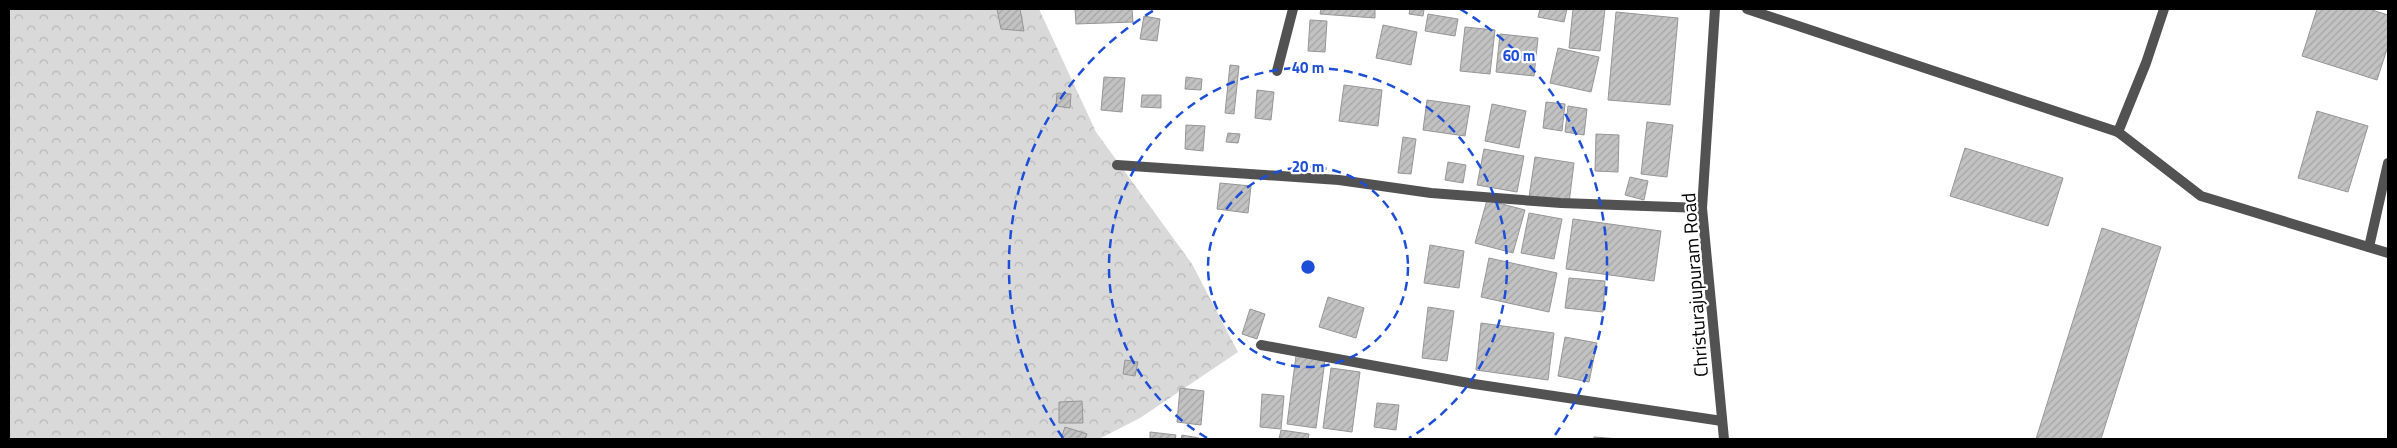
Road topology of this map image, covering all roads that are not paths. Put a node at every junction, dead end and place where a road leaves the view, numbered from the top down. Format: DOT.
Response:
graph roads {
  1 [pos="1293,9"];
  2 [pos="1716,9"];
  3 [pos="1747,9"];
  4 [pos="2164,9"];
  5 [pos="1277,71"];
  6 [pos="2118,132"];
  7 [pos="2388,163"];
  8 [pos="1117,165"];
  9 [pos="1702,208"];
  10 [pos="2369,247"];
  11 [pos="2388,252"];
  12 [pos="1261,345"];
  13 [pos="1722,421"];
  14 [pos="1724,439"];
  1 -- 5 [label="street"];
  2 -- 9 [label="street, Christurajupuram Road"];
  3 -- 6 [label="street"];
  4 -- 6 [label="street"];
  6 -- 10 [label="street"];
  7 -- 10 [label="street"];
  8 -- 9 [label="street"];
  9 -- 13 [label="street, Christurajupuram Road"];
  10 -- 11 [label="street"];
  12 -- 13 [label="street"];
  13 -- 14 [label="street, Christurajupuram Road"];
}
